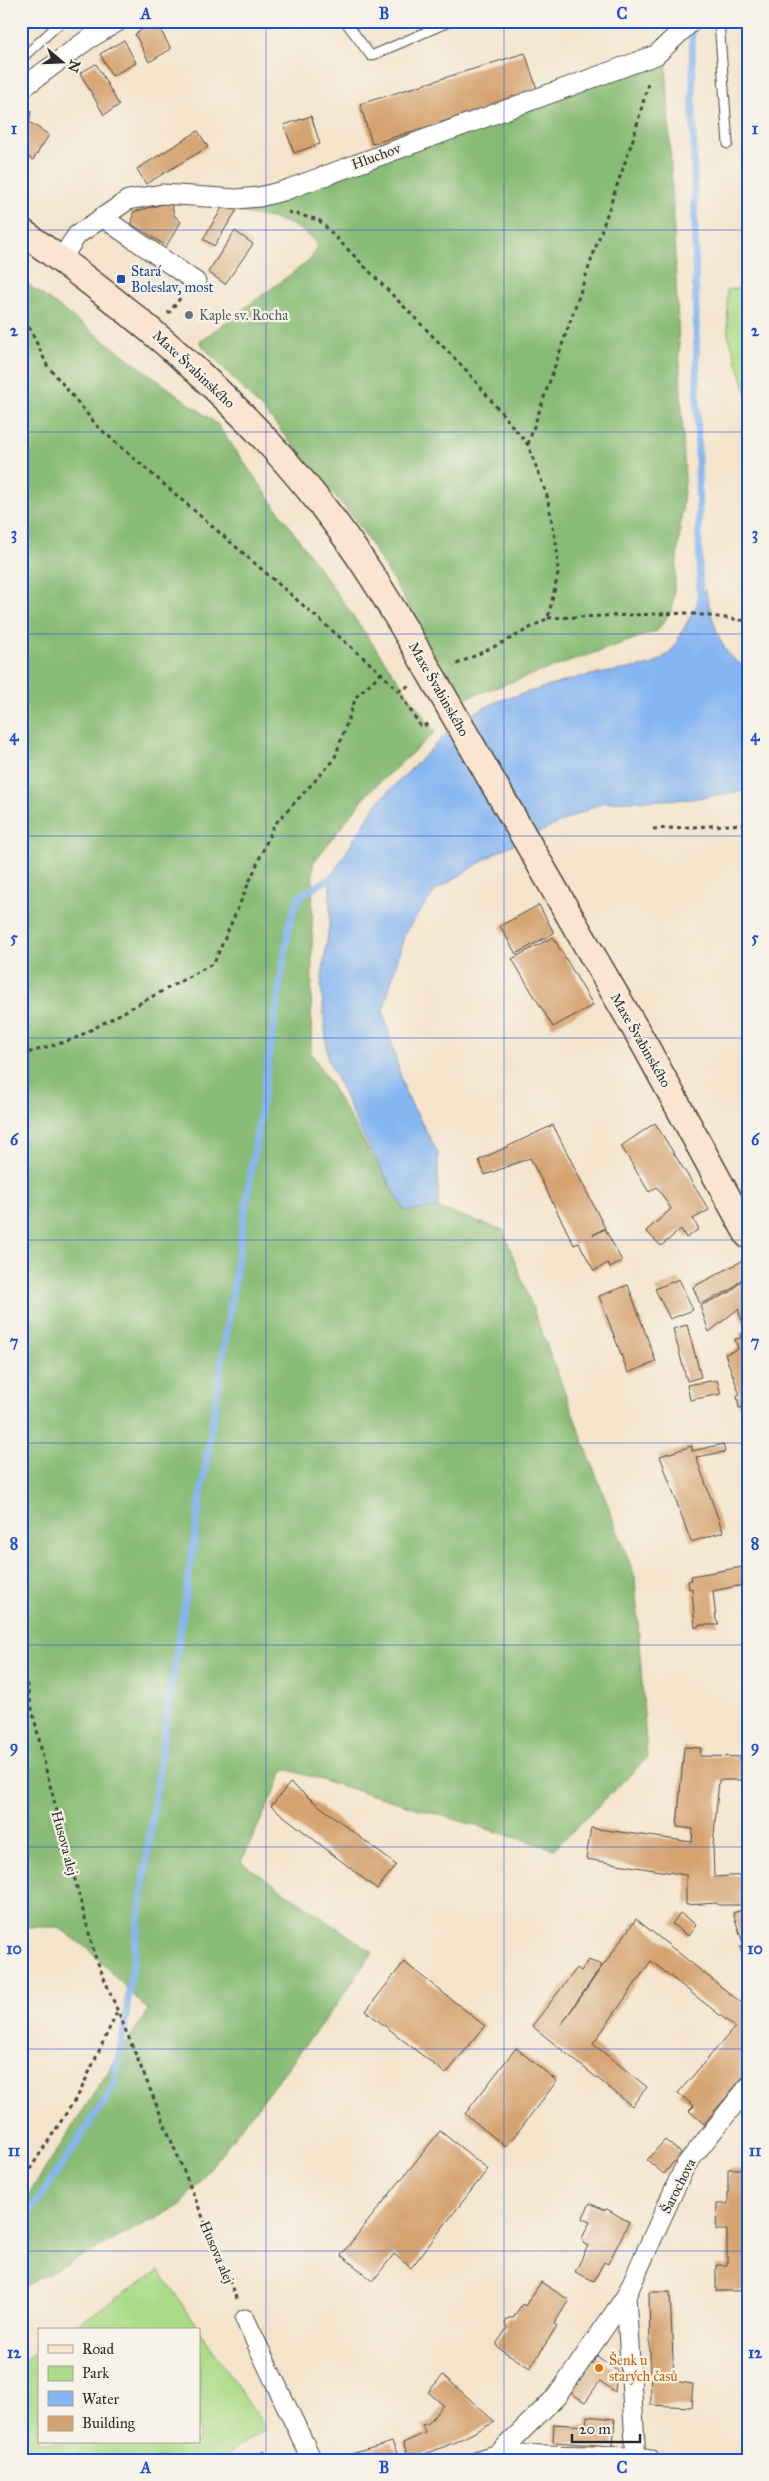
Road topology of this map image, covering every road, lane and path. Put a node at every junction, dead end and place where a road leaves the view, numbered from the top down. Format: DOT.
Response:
graph roads {
  1 [pos="62,21"];
  2 [pos="119,21"];
  3 [pos="345,21"];
  4 [pos="451,21"];
  5 [pos="719,21"];
  6 [pos="685,27"];
  7 [pos="656,55"];
  8 [pos="21,59"];
  9 [pos="21,89"];
  10 [pos="728,144"];
  11 [pos="282,210"];
  12 [pos="102,217"];
  13 [pos="21,230"];
  14 [pos="61,259"];
  15 [pos="196,282"];
  16 [pos="175,302"];
  17 [pos="164,320"];
  18 [pos="29,327"];
  19 [pos="528,445"];
  20 [pos="548,618"];
  21 [pos="748,621"];
  22 [pos="449,668"];
  23 [pos="381,673"];
  24 [pos="415,683"];
  25 [pos="398,691"];
  26 [pos="436,720"];
  27 [pos="748,824"];
  28 [pos="652,830"];
  29 [pos="21,1055"];
  30 [pos="748,1235"];
  31 [pos="21,1660"];
  32 [pos="118,2011"];
  33 [pos="748,2087"];
  34 [pos="21,2183"];
  35 [pos="626,2296"];
  36 [pos="245,2319"];
  37 [pos="498,2454"];
  38 [pos="544,2458"];
  39 [pos="641,2459"];
  40 [pos="312,2460"];
  41 [pos="478,2460"];
  1 -- 8 [label="lane"];
  2 -- 9 [label="street"];
  3 -- 4 [label="lane"];
  5 -- 10 [label="lane"];
  6 -- 7 [label="street, Hluchov"];
  7 -- 12 [label="street, Hluchov"];
  7 -- 19 [label="path"];
  11 -- 19 [label="path"];
  12 -- 14 [label="street, Hluchov"];
  12 -- 15 [label="street"];
  13 -- 14 [label="main road, Maxe Švabinského"];
  14 -- 30 [label="main road, Maxe Švabinského, bridge"];
  16 -- 17 [label="path"];
  18 -- 23 [label="path"];
  19 -- 20 [label="path"];
  20 -- 21 [label="path"];
  20 -- 22 [label="path"];
  23 -- 25 [label="path"];
  23 -- 29 [label="path"];
  24 -- 25 [label="path"];
  25 -- 26 [label="path"];
  27 -- 28 [label="path"];
  31 -- 32 [label="path, Husova alej"];
  32 -- 34 [label="path"];
  32 -- 36 [label="path, Husova alej"];
  33 -- 35 [label="street, Šarochova"];
  35 -- 37 [label="street, Šarochova"];
  35 -- 39 [label="street, Šarochova"];
  36 -- 40 [label="street"];
  37 -- 38 [label="street"];
  37 -- 41 [label="street"];
  38 -- 39 [label="street"];
}
